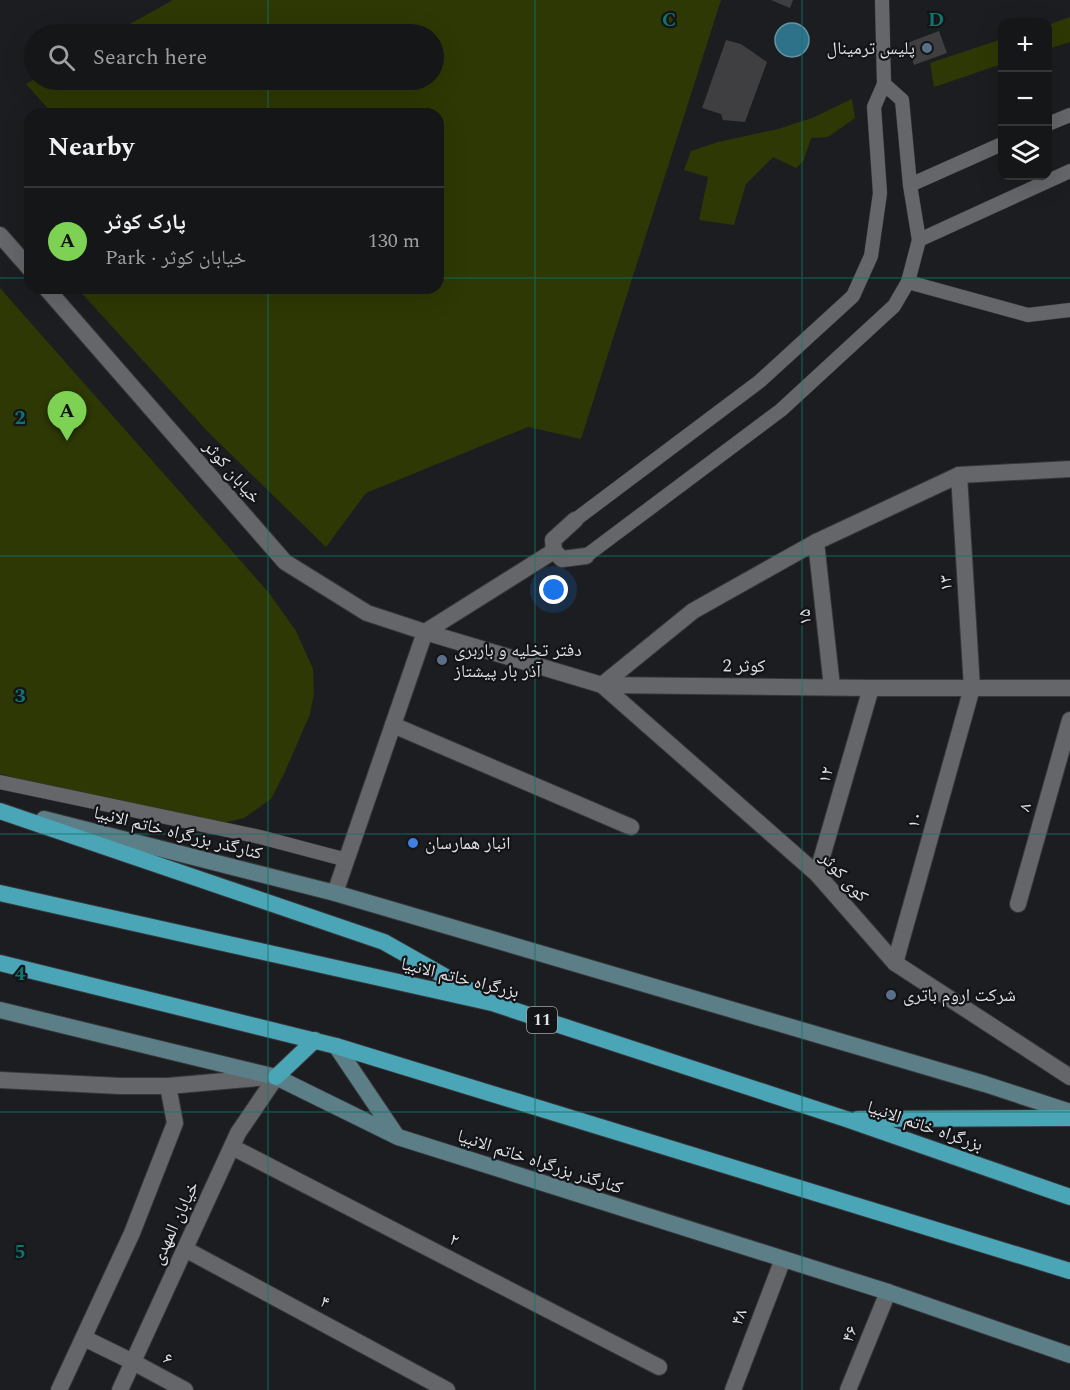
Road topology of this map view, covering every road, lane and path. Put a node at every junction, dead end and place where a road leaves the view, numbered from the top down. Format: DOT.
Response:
graph roads {
  1 [pos="882,0"];
  2 [pos="884,84"];
  3 [pos="1070,114"];
  4 [pos="1052,122"];
  5 [pos="998,146"];
  6 [pos="1070,171"];
  7 [pos="910,185"];
  8 [pos="0,235"];
  9 [pos="920,240"];
  10 [pos="24,262"];
  11 [pos="908,282"];
  12 [pos="51,294"];
  13 [pos="1070,310"];
  14 [pos="1070,469"];
  15 [pos="959,475"];
  16 [pos="575,520"];
  17 [pos="816,542"];
  18 [pos="554,551"];
  19 [pos="586,556"];
  20 [pos="425,632"];
  21 [pos="602,685"];
  22 [pos="832,687"];
  23 [pos="871,688"];
  24 [pos="972,688"];
  25 [pos="1070,688"];
  26 [pos="1070,720"];
  27 [pos="393,726"];
  28 [pos="0,782"];
  29 [pos="0,809"];
  30 [pos="631,827"];
  31 [pos="347,860"];
  32 [pos="818,874"];
  33 [pos="0,893"];
  34 [pos="335,893"];
  35 [pos="1018,904"];
  36 [pos="0,963"];
  37 [pos="895,963"];
  38 [pos="492,1004"];
  39 [pos="0,1010"];
  40 [pos="315,1040"];
  41 [pos="336,1046"];
  42 [pos="276,1077"];
  43 [pos="1070,1077"];
  44 [pos="0,1080"];
  45 [pos="168,1086"];
  46 [pos="1070,1112"];
  47 [pos="1070,1118"];
  48 [pos="846,1119"];
  49 [pos="398,1137"];
  50 [pos="232,1147"];
  51 [pos="1070,1197"];
  52 [pos="185,1249"];
  53 [pos="783,1259"];
  54 [pos="1070,1271"];
  55 [pos="888,1292"];
  56 [pos="84,1338"];
  57 [pos="1070,1355"];
  58 [pos="133,1362"];
  59 [pos="659,1367"];
  60 [pos="59,1390"];
  61 [pos="120,1390"];
  62 [pos="185,1390"];
  63 [pos="447,1390"];
  64 [pos="733,1390"];
  65 [pos="848,1390"];
  1 -- 2 [label="lane"];
  2 -- 7 [label="lane"];
  2 -- 16 [label="lane"];
  3 -- 4 [label="lane"];
  5 -- 7 [label="lane"];
  6 -- 9 [label="lane"];
  7 -- 9 [label="lane"];
  8 -- 10 [label="street"];
  9 -- 11 [label="lane"];
  11 -- 13 [label="lane"];
  11 -- 19 [label="lane"];
  12 -- 20 [label="street, خیابان کوثر"];
  14 -- 15 [label="street"];
  15 -- 17 [label="street"];
  15 -- 24 [label="street, ۱۳"];
  16 -- 18 [label="street"];
  17 -- 21 [label="street"];
  17 -- 22 [label="street, ۱۵"];
  18 -- 19 [label="street"];
  18 -- 20 [label="street"];
  20 -- 21 [label="street, کوثر 2"];
  20 -- 27 [label="street"];
  21 -- 22 [label="street, کوثر 2"];
  21 -- 32 [label="street, کوی کوثر"];
  22 -- 23 [label="street, کوثر 2"];
  23 -- 24 [label="street, کوثر 2"];
  23 -- 32 [label="street, ۱۲"];
  24 -- 25 [label="street, کوثر 2"];
  24 -- 37 [label="street, ۱۰"];
  26 -- 35 [label="street, ۸"];
  27 -- 30 [label="street"];
  27 -- 31 [label="street"];
  28 -- 31 [label="lane"];
  29 -- 34 [label="main road, کنارگذر بزرگراه خاتم الانبیا"];
  29 -- 38 [label="highway"];
  31 -- 34 [label="street"];
  32 -- 37 [label="street, کوی کوثر"];
  33 -- 38 [label="highway, بزرگراه خاتم الانبیا / 11"];
  34 -- 46 [label="main road, کنارگذر بزرگراه خاتم الانبیا"];
  36 -- 40 [label="highway"];
  37 -- 43 [label="street, کوی کوثر"];
  38 -- 48 [label="highway, بزرگراه خاتم الانبیا / 11"];
  39 -- 42 [label="main road, کنارگذر بزرگراه خاتم الانبیا"];
  40 -- 41 [label="highway"];
  40 -- 42 [label="highway"];
  41 -- 49 [label="main road"];
  41 -- 54 [label="highway"];
  42 -- 45 [label="street"];
  42 -- 49 [label="main road, کنارگذر بزرگراه خاتم الانبیا"];
  42 -- 50 [label="street, خیابان المهدی"];
  44 -- 45 [label="street"];
  45 -- 56 [label="street, خیابان المهدی"];
  47 -- 48 [label="highway"];
  48 -- 51 [label="highway, بزرگراه خاتم الانبیا / 11"];
  49 -- 53 [label="main road, کنارگذر بزرگراه خاتم الانبیا"];
  50 -- 52 [label="street, خیابان المهدی"];
  50 -- 59 [label="street, ۲"];
  52 -- 58 [label="street, خیابان المهدی"];
  52 -- 63 [label="street, ۴"];
  53 -- 55 [label="main road, کنارگذر بزرگراه خاتم الانبیا"];
  53 -- 64 [label="street, ۴۸"];
  55 -- 57 [label="main road, کنارگذر بزرگراه خاتم الانبیا"];
  55 -- 65 [label="street, ۴۶"];
  56 -- 58 [label="street, ۶"];
  56 -- 60 [label="street, خیابان المهدی"];
  58 -- 61 [label="street, خیابان المهدی"];
  58 -- 62 [label="street, ۶"];
}
